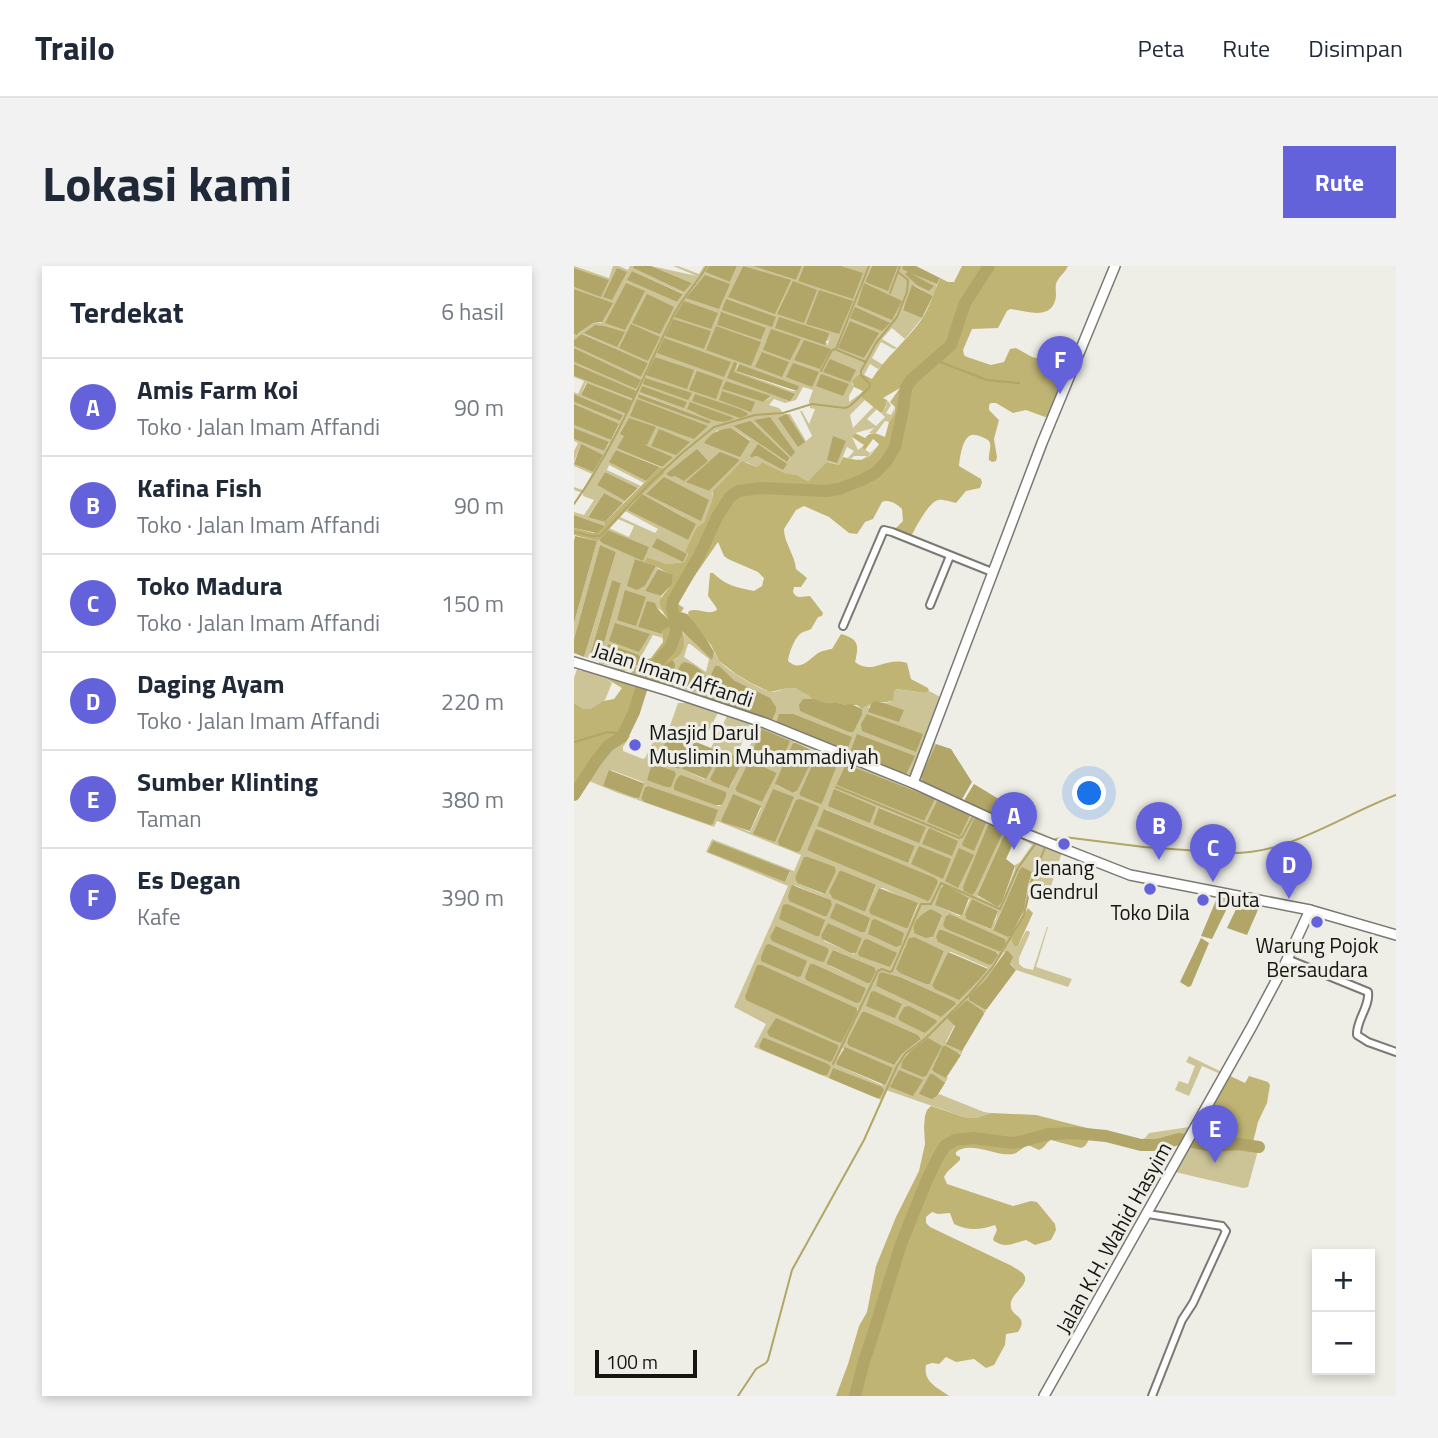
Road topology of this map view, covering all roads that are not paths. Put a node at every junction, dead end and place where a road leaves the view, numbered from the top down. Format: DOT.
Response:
graph roads {
  1 [pos="1115,266"];
  2 [pos="950,556"];
  3 [pos="992,572"];
  4 [pos="930,605"];
  5 [pos="843,626"];
  6 [pos="574,662"];
  7 [pos="913,783"];
  8 [pos="1310,910"];
  9 [pos="1396,935"];
  10 [pos="1287,959"];
  11 [pos="1396,1052"];
  12 [pos="1148,1214"];
  13 [pos="1048,1395"];
  14 [pos="1152,1396"];
  1 -- 3 [label="street"];
  2 -- 3 [label="street"];
  2 -- 4 [label="street"];
  2 -- 5 [label="street"];
  3 -- 7 [label="street"];
  6 -- 7 [label="street, Jalan Imam Affandi"];
  7 -- 8 [label="street, Jalan Imam Affandi"];
  8 -- 9 [label="street, Jalan Imam Affandi"];
  8 -- 10 [label="street, Jalan K.H. Wahid Hasyim"];
  10 -- 11 [label="street"];
  10 -- 12 [label="street, Jalan K.H. Wahid Hasyim"];
  12 -- 13 [label="street, Jalan K.H. Wahid Hasyim"];
  12 -- 14 [label="street"];
}
